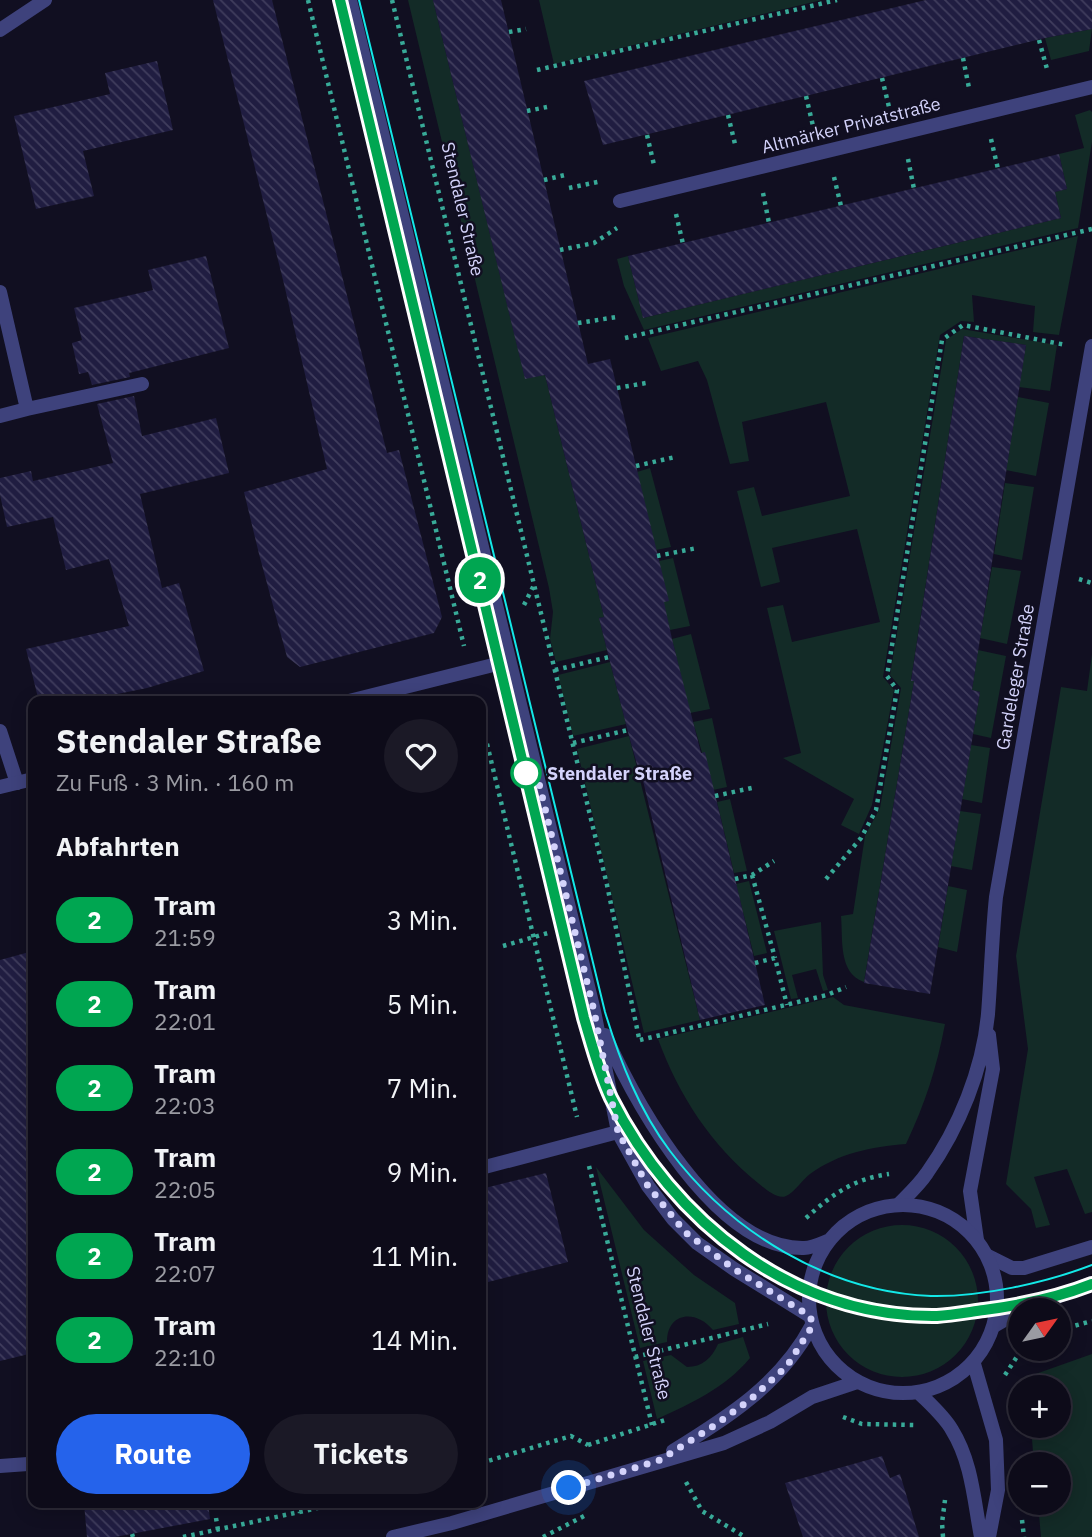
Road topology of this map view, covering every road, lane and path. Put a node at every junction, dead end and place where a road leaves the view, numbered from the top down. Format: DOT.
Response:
graph roads {
  1 [pos="45,0"];
  2 [pos="309,0"];
  3 [pos="350,0"];
  4 [pos="393,0"];
  5 [pos="837,0"];
  6 [pos="526,29"];
  7 [pos="0,30"];
  8 [pos="509,32"];
  9 [pos="1039,40"];
  10 [pos="963,58"];
  11 [pos="537,70"];
  12 [pos="1047,71"];
  13 [pos="882,78"];
  14 [pos="1092,87"];
  15 [pos="971,93"];
  16 [pos="806,96"];
  17 [pos="547,107"];
  18 [pos="527,111"];
  19 [pos="891,114"];
  20 [pos="728,115"];
  21 [pos="814,132"];
  22 [pos="647,135"];
  23 [pos="990,137"];
  24 [pos="737,151"];
  25 [pos="908,158"];
  26 [pos="998,169"];
  27 [pos="655,170"];
  28 [pos="833,173"];
  29 [pos="565,175"];
  30 [pos="544,180"];
  31 [pos="762,188"];
  32 [pos="914,189"];
  33 [pos="620,201"];
  34 [pos="841,206"];
  35 [pos="675,208"];
  36 [pos="769,223"];
  37 [pos="1092,229"];
  38 [pos="594,243"];
  39 [pos="683,244"];
  40 [pos="560,250"];
  41 [pos="0,292"];
  42 [pos="617,317"];
  43 [pos="578,323"];
  44 [pos="625,338"];
  45 [pos="1092,348"];
  46 [pos="646,383"];
  47 [pos="142,384"];
  48 [pos="617,388"];
  49 [pos="27,409"];
  50 [pos="0,416"];
  51 [pos="675,457"];
  52 [pos="636,466"];
  53 [pos="697,548"];
  54 [pos="657,556"];
  55 [pos="609,657"];
  56 [pos="509,661"];
  57 [pos="555,670"];
  58 [pos="470,671"];
  59 [pos="369,696"];
  60 [pos="567,720"];
  61 [pos="559,722"];
  62 [pos="628,730"];
  63 [pos="0,731"];
  64 [pos="486,740"];
  65 [pos="573,743"];
  66 [pos="28,780"];
  67 [pos="17,783"];
  68 [pos="0,787"];
  69 [pos="756,787"];
  70 [pos="715,796"];
  71 [pos="774,861"];
  72 [pos="752,875"];
  73 [pos="735,879"];
  74 [pos="826,879"];
  75 [pos="549,933"];
  76 [pos="534,937"];
  77 [pos="503,946"];
  78 [pos="775,958"];
  79 [pos="755,963"];
  80 [pos="846,987"];
  81 [pos="787,1005"];
  82 [pos="594,1011"];
  83 [pos="988,1016"];
  84 [pos="618,1132"];
  85 [pos="583,1142"];
  86 [pos="486,1167"];
  87 [pos="898,1205"];
  88 [pos="830,1240"];
  89 [pos="977,1240"];
  90 [pos="1092,1247"];
  91 [pos="988,1256"];
  92 [pos="1092,1283"];
  93 [pos="1054,1298"];
  94 [pos="1008,1318"];
  95 [pos="811,1320"];
  96 [pos="1092,1321"];
  97 [pos="768,1324"];
  98 [pos="994,1326"];
  99 [pos="1071,1327"];
  100 [pos="635,1357"];
  101 [pos="974,1364"];
  102 [pos="857,1382"];
  103 [pos="919,1393"];
  104 [pos="674,1417"];
  105 [pos="652,1425"];
  106 [pos="912,1426"];
  107 [pos="920,1435"];
  108 [pos="660,1460"];
  109 [pos="486,1462"];
  110 [pos="28,1464"];
  111 [pos="0,1466"];
  112 [pos="685,1480"];
  113 [pos="945,1498"];
  114 [pos="300,1508"];
  115 [pos="320,1508"];
  116 [pos="300,1513"];
  117 [pos="216,1518"];
  118 [pos="218,1530"];
  119 [pos="429,1533"];
  120 [pos="183,1537"];
  121 [pos="393,1537"];
  122 [pos="745,1537"];
  123 [pos="943,1537"];
  124 [pos="981,1537"];
  125 [pos="989,1537"];
  1 -- 7 [label="street"];
  2 -- 58 [label="path"];
  3 -- 56 [label="street"];
  4 -- 57 [label="path, Stendaler Straße"];
  5 -- 11 [label="path"];
  6 -- 8 [label="path"];
  9 -- 12 [label="path"];
  10 -- 15 [label="path"];
  13 -- 19 [label="path"];
  14 -- 33 [label="street, Altmärker Privatstraße"];
  16 -- 21 [label="path"];
  17 -- 18 [label="path"];
  20 -- 24 [label="path"];
  22 -- 27 [label="path"];
  23 -- 26 [label="path"];
  25 -- 32 [label="path"];
  28 -- 34 [label="path"];
  29 -- 30 [label="path"];
  31 -- 36 [label="path"];
  35 -- 39 [label="path"];
  37 -- 44 [label="path"];
  38 -- 40 [label="path"];
  41 -- 49 [label="street"];
  42 -- 43 [label="path"];
  45 -- 74 [label="path"];
  45 -- 83 [label="street, Gardeleger Straße"];
  46 -- 48 [label="path"];
  47 -- 49 [label="street"];
  49 -- 50 [label="street"];
  51 -- 52 [label="path"];
  53 -- 54 [label="path"];
  55 -- 57 [label="path"];
  56 -- 58 [label="street"];
  56 -- 82 [label="street"];
  57 -- 60 [label="path, Stendaler Straße"];
  58 -- 59 [label="street"];
  60 -- 61 [label="path"];
  60 -- 65 [label="path, Stendaler Straße"];
  62 -- 65 [label="path"];
  63 -- 67 [label="street"];
  64 -- 76 [label="path, Stendaler Straße"];
  65 -- 81 [label="path, Stendaler Straße"];
  66 -- 67 [label="street"];
  67 -- 68 [label="street"];
  69 -- 70 [label="path"];
  71 -- 72 [label="path"];
  72 -- 73 [label="path"];
  72 -- 78 [label="path"];
  75 -- 76 [label="path"];
  76 -- 77 [label="path"];
  76 -- 85 [label="path, Stendaler Straße"];
  78 -- 79 [label="path"];
  78 -- 81 [label="path"];
  80 -- 81 [label="path"];
  82 -- 84 [label="street"];
  82 -- 88 [label="street"];
  83 -- 87 [label="street, Gardeleger Straße"];
  83 -- 89 [label="street, Gardeleger Straße"];
  84 -- 85 [label="street"];
  84 -- 95 [label="street"];
  85 -- 86 [label="street"];
  85 -- 100 [label="path, Stendaler Straße"];
  87 -- 88 [label="street"];
  87 -- 89 [label="street"];
  88 -- 95 [label="street"];
  89 -- 91 [label="street"];
  90 -- 91 [label="street"];
  91 -- 98 [label="street"];
  92 -- 93 [label="street"];
  94 -- 98 [label="street"];
  95 -- 102 [label="street"];
  95 -- 108 [label="street"];
  96 -- 99 [label="path"];
  97 -- 100 [label="path"];
  98 -- 101 [label="street"];
  100 -- 105 [label="path, Stendaler Straße"];
  101 -- 103 [label="street"];
  101 -- 125 [label="street"];
  102 -- 103 [label="street"];
  102 -- 108 [label="street"];
  103 -- 124 [label="street"];
  104 -- 105 [label="path"];
  105 -- 109 [label="path"];
  106 -- 107 [label="path"];
  108 -- 119 [label="street"];
  110 -- 111 [label="street"];
  112 -- 122 [label="path"];
  113 -- 123 [label="path"];
  114 -- 116 [label="path"];
  115 -- 116 [label="path"];
  116 -- 118 [label="path"];
  117 -- 118 [label="path"];
  118 -- 120 [label="path"];
  119 -- 121 [label="street"];
}
